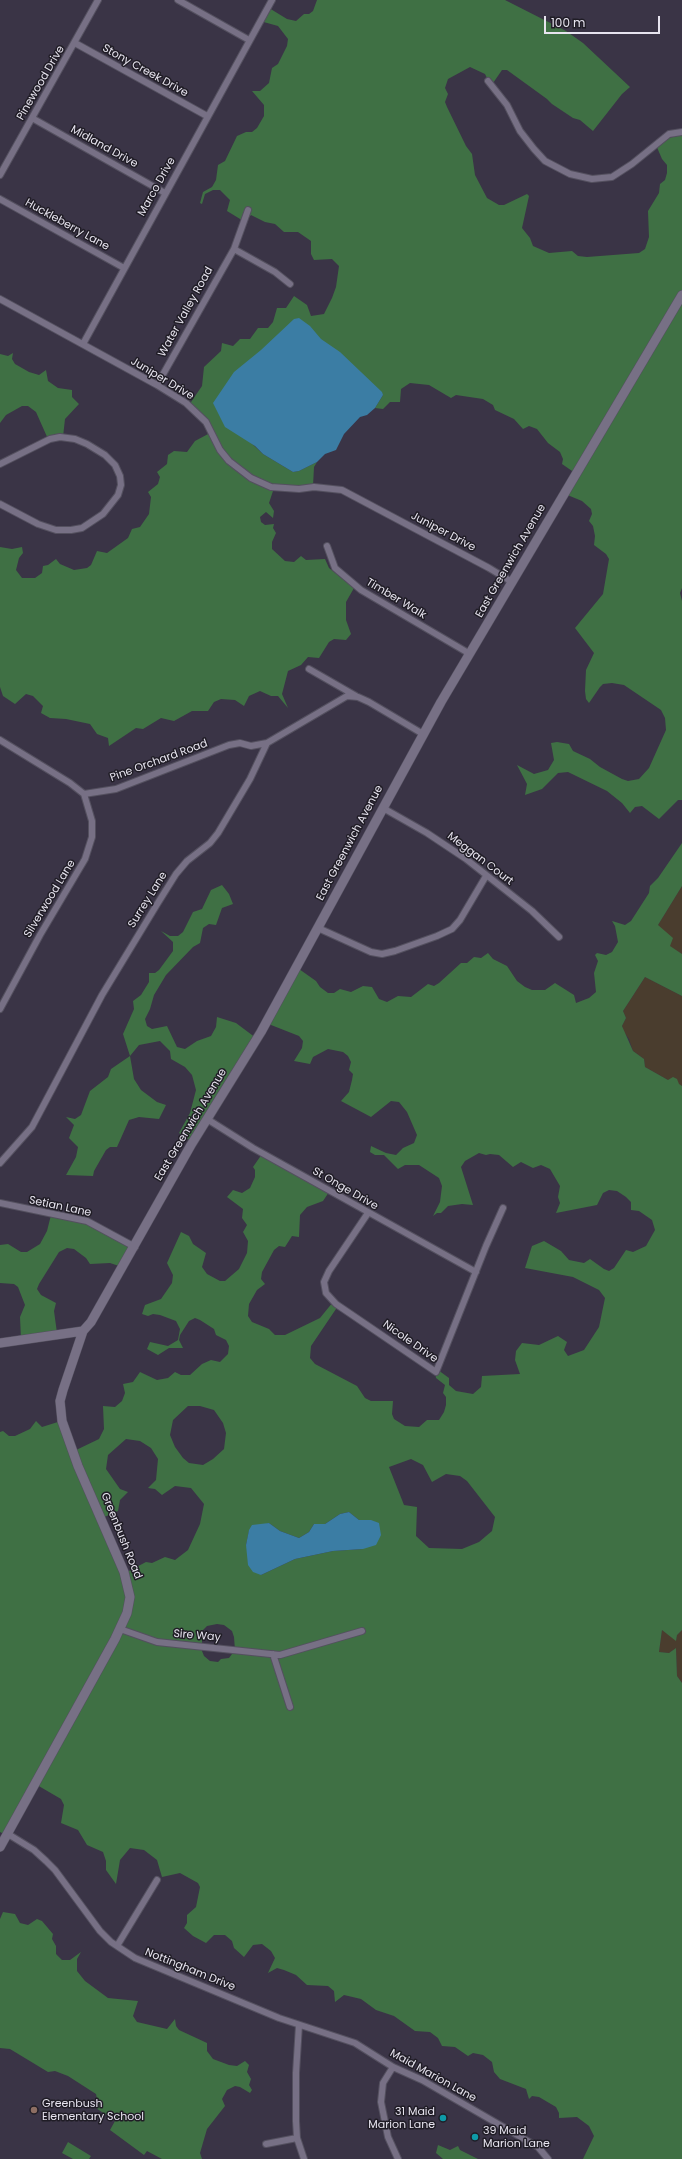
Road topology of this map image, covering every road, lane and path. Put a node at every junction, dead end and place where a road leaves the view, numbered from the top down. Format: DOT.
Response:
graph roads {
  1 [pos="98,0"];
  2 [pos="178,0"];
  3 [pos="272,0"];
  4 [pos="249,40"];
  5 [pos="75,43"];
  6 [pos="488,81"];
  7 [pos="206,116"];
  8 [pos="32,118"];
  9 [pos="682,132"];
  10 [pos="0,175"];
  11 [pos="165,193"];
  12 [pos="0,199"];
  13 [pos="248,210"];
  14 [pos="234,248"];
  15 [pos="124,268"];
  16 [pos="290,284"];
  17 [pos="682,295"];
  18 [pos="0,299"];
  19 [pos="83,344"];
  20 [pos="157,385"];
  21 [pos="0,464"];
  22 [pos="0,504"];
  23 [pos="327,546"];
  24 [pos="512,582"];
  25 [pos="470,654"];
  26 [pos="309,669"];
  27 [pos="358,697"];
  28 [pos="423,734"];
  29 [pos="0,740"];
  30 [pos="267,743"];
  31 [pos="84,794"];
  32 [pos="383,808"];
  33 [pos="486,876"];
  34 [pos="318,928"];
  35 [pos="559,937"];
  36 [pos="0,1009"];
  37 [pos="207,1119"];
  38 [pos="0,1163"];
  39 [pos="0,1203"];
  40 [pos="503,1208"];
  41 [pos="368,1213"];
  42 [pos="135,1247"];
  43 [pos="476,1272"];
  44 [pos="83,1331"];
  45 [pos="0,1343"];
  46 [pos="120,1629"];
  47 [pos="362,1631"];
  48 [pos="273,1654"];
  49 [pos="290,1707"];
  50 [pos="8,1834"];
  51 [pos="0,1847"];
  52 [pos="157,1880"];
  53 [pos="117,1946"];
  54 [pos="299,2025"];
  55 [pos="393,2067"];
  56 [pos="297,2138"];
  57 [pos="266,2144"];
  58 [pos="304,2159"];
  59 [pos="398,2159"];
  60 [pos="548,2159"];
  1 -- 5 [label="street, Pinewood Drive"];
  2 -- 4 [label="street"];
  3 -- 4 [label="street, Marco Drive"];
  4 -- 7 [label="street, Marco Drive"];
  5 -- 7 [label="street, Stony Creek Drive"];
  5 -- 8 [label="street, Pinewood Drive"];
  6 -- 9 [label="street"];
  7 -- 11 [label="street, Marco Drive"];
  8 -- 10 [label="street, Pinewood Drive"];
  8 -- 11 [label="street, Midland Drive"];
  11 -- 15 [label="street, Marco Drive"];
  12 -- 15 [label="street, Huckleberry Lane"];
  13 -- 14 [label="street"];
  14 -- 16 [label="street"];
  14 -- 20 [label="street, Water Valley Road"];
  15 -- 19 [label="street, Marco Drive"];
  17 -- 24 [label="street, East Greenwich Avenue"];
  18 -- 19 [label="street, Juniper Drive"];
  19 -- 20 [label="street, Juniper Drive"];
  20 -- 24 [label="street, Juniper Drive"];
  21 -- 22 [label="street"];
  23 -- 25 [label="street, Timber Walk"];
  24 -- 25 [label="street, East Greenwich Avenue"];
  25 -- 28 [label="street, East Greenwich Avenue"];
  26 -- 27 [label="street"];
  27 -- 28 [label="street"];
  27 -- 30 [label="street"];
  28 -- 32 [label="street, East Greenwich Avenue"];
  29 -- 31 [label="street"];
  30 -- 31 [label="street, Pine Orchard Road"];
  30 -- 38 [label="street, Surrey Lane"];
  31 -- 36 [label="street, Silverwood Lane"];
  32 -- 33 [label="street, Meggan Court"];
  32 -- 34 [label="street, East Greenwich Avenue"];
  33 -- 34 [label="street"];
  33 -- 35 [label="street, Meggan Court"];
  34 -- 37 [label="street, East Greenwich Avenue"];
  37 -- 41 [label="street, St Onge Drive"];
  37 -- 42 [label="street, East Greenwich Avenue"];
  39 -- 42 [label="street, Setian Lane"];
  40 -- 43 [label="street, Nicole Drive"];
  41 -- 43 [label="street, St Onge Drive"];
  41 -- 43 [label="street, Nicole Drive"];
  42 -- 44 [label="street, East Greenwich Avenue"];
  44 -- 45 [label="street"];
  44 -- 46 [label="street, Greenbush Road"];
  46 -- 48 [label="street, Sire Way"];
  46 -- 50 [label="street, Greenbush Road"];
  47 -- 48 [label="street, Sire Way"];
  48 -- 49 [label="street"];
  50 -- 51 [label="street, Greenbush Road"];
  50 -- 53 [label="street, Nottingham Drive"];
  52 -- 53 [label="street"];
  53 -- 54 [label="street, Nottingham Drive"];
  54 -- 55 [label="street, Maid Marion Lane"];
  54 -- 56 [label="street"];
  55 -- 59 [label="street"];
  55 -- 60 [label="street, Maid Marion Lane"];
  56 -- 57 [label="street"];
  56 -- 58 [label="street"];
}
